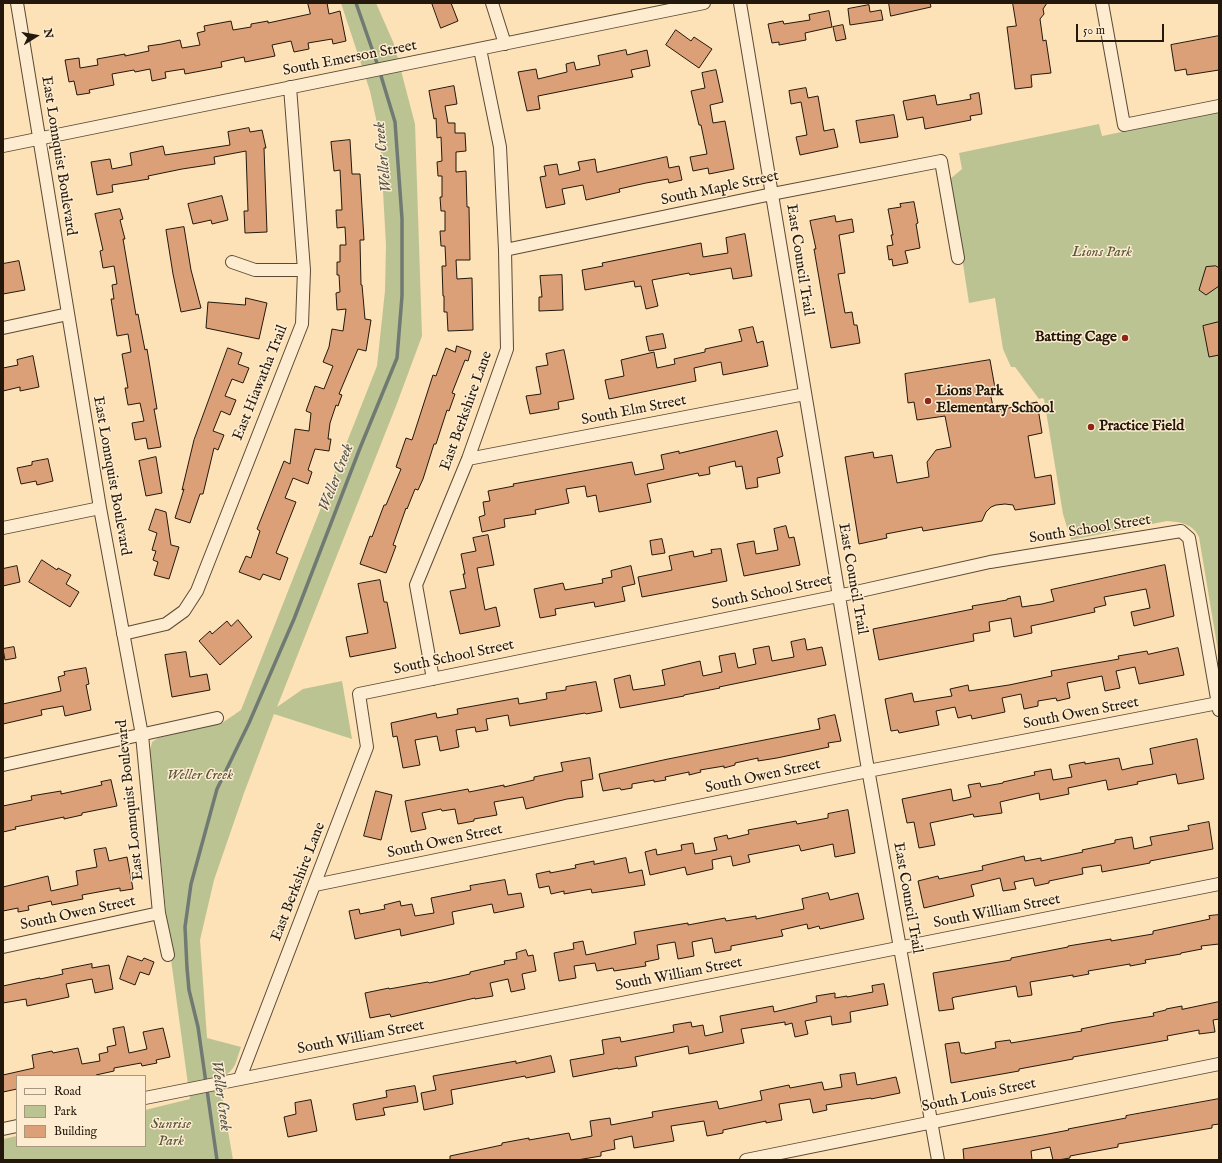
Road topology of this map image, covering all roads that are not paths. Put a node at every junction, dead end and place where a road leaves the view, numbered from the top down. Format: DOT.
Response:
graph roads {
  1 [pos="17,3"];
  2 [pos="492,3"];
  3 [pos="704,3"];
  4 [pos="740,3"];
  5 [pos="1102,3"];
  6 [pos="505,44"];
  7 [pos="480,49"];
  8 [pos="290,87"];
  9 [pos="1219,106"];
  10 [pos="40,138"];
  11 [pos="3,146"];
  12 [pos="772,194"];
  13 [pos="505,250"];
  14 [pos="958,258"];
  15 [pos="232,262"];
  16 [pos="304,270"];
  17 [pos="68,314"];
  18 [pos="3,328"];
  19 [pos="805,394"];
  20 [pos="468,459"];
  21 [pos="100,508"];
  22 [pos="3,528"];
  23 [pos="838,596"];
  24 [pos="124,634"];
  25 [pos="433,679"];
  26 [pos="359,694"];
  27 [pos="1218,706"];
  28 [pos="217,718"];
  29 [pos="142,735"];
  30 [pos="3,765"];
  31 [pos="868,771"];
  32 [pos="1219,884"];
  33 [pos="315,885"];
  34 [pos="159,913"];
  35 [pos="3,947"];
  36 [pos="900,947"];
  37 [pos="168,955"];
  38 [pos="1219,1064"];
  39 [pos="240,1078"];
  40 [pos="146,1098"];
  41 [pos="931,1122"];
  42 [pos="16,1126"];
  43 [pos="3,1129"];
  44 [pos="746,1160"];
  45 [pos="938,1160"];
  1 -- 10 [label="street, East Lonnquist Boulevard"];
  2 -- 6 [label="street"];
  3 -- 6 [label="street, South Emerson Street"];
  4 -- 12 [label="street, East Council Trail"];
  5 -- 9 [label="street"];
  6 -- 7 [label="street, South Emerson Street"];
  7 -- 8 [label="street, South Emerson Street"];
  7 -- 13 [label="street, East Berkshire Lane"];
  8 -- 10 [label="street, South Emerson Street"];
  8 -- 16 [label="street, East Hiawatha Trail"];
  10 -- 11 [label="street, South Emerson Street"];
  10 -- 17 [label="street, East Lonnquist Boulevard"];
  12 -- 13 [label="street, South Maple Street"];
  12 -- 14 [label="street, South Maple Street"];
  12 -- 19 [label="street, East Council Trail"];
  13 -- 20 [label="street, East Berkshire Lane"];
  15 -- 16 [label="street"];
  16 -- 24 [label="street, East Hiawatha Trail"];
  17 -- 18 [label="street"];
  17 -- 21 [label="street, East Lonnquist Boulevard"];
  19 -- 20 [label="street, South Elm Street"];
  19 -- 23 [label="street, East Council Trail"];
  20 -- 25 [label="street, East Berkshire Lane"];
  21 -- 22 [label="street"];
  21 -- 24 [label="street, East Lonnquist Boulevard"];
  23 -- 25 [label="street, South School Street"];
  23 -- 27 [label="street, South School Street"];
  23 -- 31 [label="street, East Council Trail"];
  24 -- 29 [label="street, East Lonnquist Boulevard"];
  25 -- 26 [label="street, South School Street"];
  26 -- 33 [label="street, East Berkshire Lane"];
  27 -- 31 [label="street, South Owen Street"];
  28 -- 29 [label="street"];
  29 -- 30 [label="street"];
  29 -- 34 [label="street, East Lonnquist Boulevard"];
  31 -- 33 [label="street, South Owen Street"];
  31 -- 36 [label="street, East Council Trail"];
  32 -- 36 [label="street, South William Street"];
  33 -- 39 [label="street, East Berkshire Lane"];
  34 -- 35 [label="street, South Owen Street"];
  34 -- 37 [label="street, East Lonnquist Boulevard"];
  36 -- 39 [label="street, South William Street"];
  36 -- 41 [label="street, East Council Trail"];
  38 -- 41 [label="street, South Louis Street"];
  39 -- 40 [label="street, South William Street"];
  41 -- 44 [label="street, South Louis Street"];
  41 -- 45 [label="street, East Council Trail"];
  42 -- 43 [label="street"];
}
